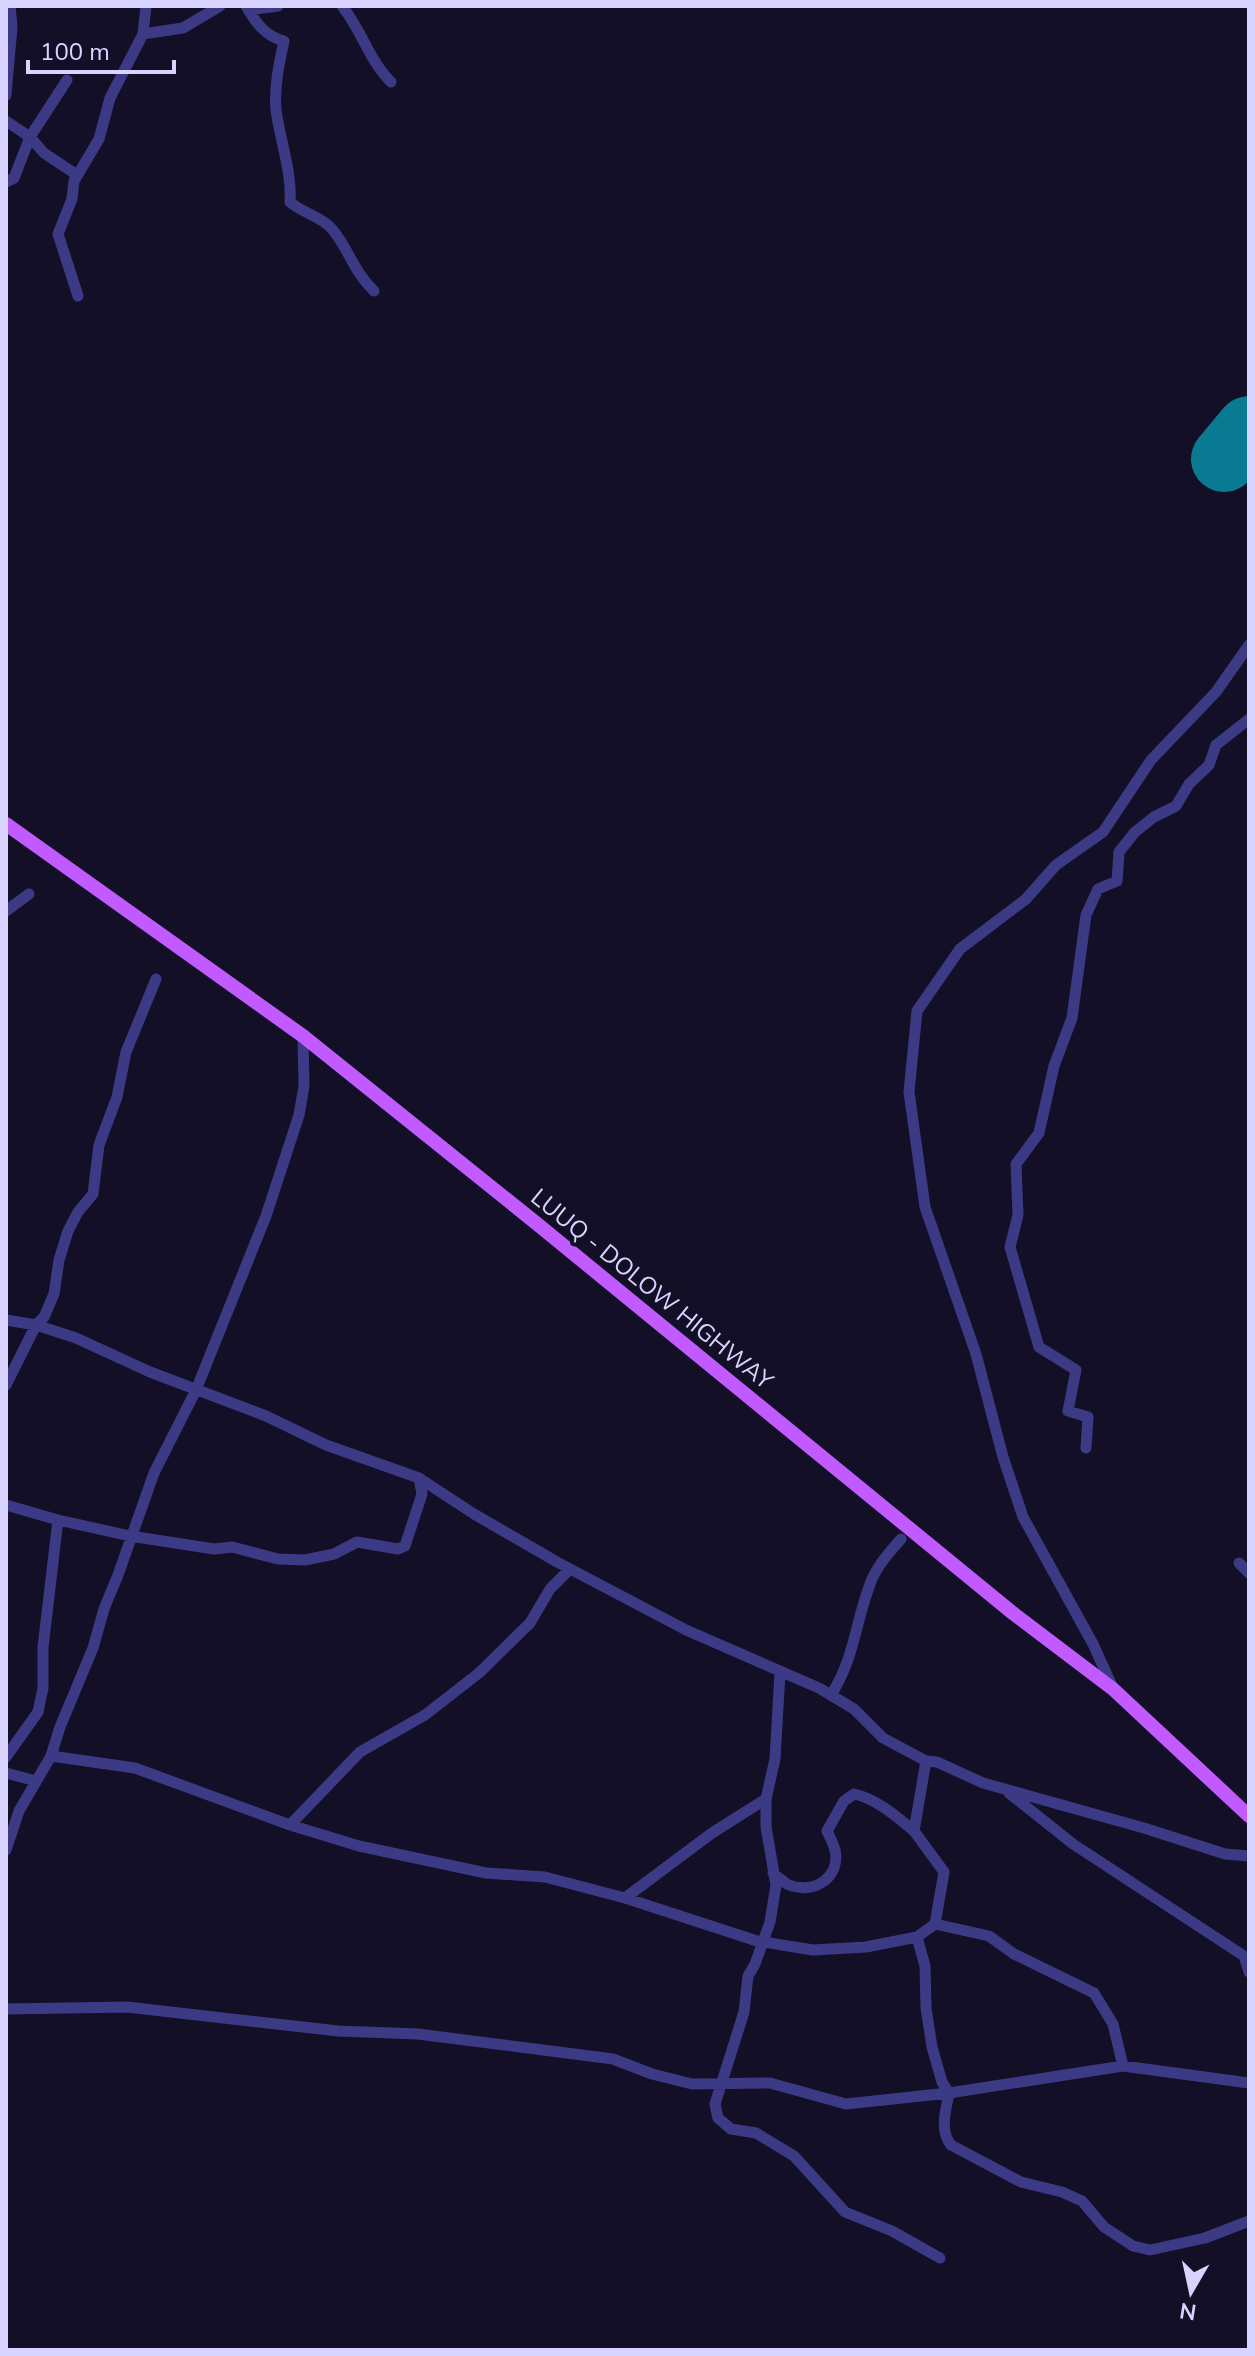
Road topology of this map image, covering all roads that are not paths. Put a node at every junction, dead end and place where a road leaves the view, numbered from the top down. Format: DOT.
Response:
graph roads {
  1 [pos="10,6"];
  2 [pos="22,6"];
  3 [pos="146,6"];
  4 [pos="220,6"];
  5 [pos="278,6"];
  6 [pos="342,6"];
  7 [pos="248,8"];
  8 [pos="11,19"];
  9 [pos="143,34"];
  10 [pos="67,80"];
  11 [pos="391,82"];
  12 [pos="6,95"];
  13 [pos="6,121"];
  14 [pos="30,137"];
  15 [pos="77,175"];
  16 [pos="6,182"];
  17 [pos="374,291"];
  18 [pos="78,296"];
  19 [pos="1249,645"];
  20 [pos="1249,719"];
  21 [pos="6,824"];
  22 [pos="29,894"];
  23 [pos="6,911"];
  24 [pos="156,979"];
  25 [pos="303,1036"];
  26 [pos="6,1320"];
  27 [pos="36,1325"];
  28 [pos="6,1385"];
  29 [pos="196,1390"];
  30 [pos="1086,1448"];
  31 [pos="419,1478"];
  32 [pos="6,1505"];
  33 [pos="58,1520"];
  34 [pos="130,1536"];
  35 [pos="901,1539"];
  36 [pos="1239,1563"];
  37 [pos="570,1569"];
  38 [pos="1249,1573"];
  39 [pos="780,1673"];
  40 [pos="1113,1689"];
  41 [pos="831,1695"];
  42 [pos="51,1756"];
  43 [pos="6,1757"];
  44 [pos="926,1761"];
  45 [pos="6,1773"];
  46 [pos="36,1781"];
  47 [pos="1004,1789"];
  48 [pos="766,1799"];
  49 [pos="1249,1816"];
  50 [pos="290,1825"];
  51 [pos="914,1831"];
  52 [pos="6,1850"];
  53 [pos="1249,1856"];
  54 [pos="773,1873"];
  55 [pos="625,1898"];
  56 [pos="935,1924"];
  57 [pos="917,1937"];
  58 [pos="763,1941"];
  59 [pos="1249,1972"];
  60 [pos="6,2009"];
  61 [pos="1123,2066"];
  62 [pos="723,2083"];
  63 [pos="1249,2083"];
  64 [pos="949,2093"];
  65 [pos="1249,2221"];
  66 [pos="940,2258"];
  1 -- 8 [label="street"];
  2 -- 8 [label="street"];
  3 -- 9 [label="street"];
  4 -- 9 [label="street"];
  5 -- 7 [label="street"];
  6 -- 11 [label="street"];
  7 -- 17 [label="street"];
  8 -- 12 [label="street"];
  9 -- 15 [label="street"];
  10 -- 14 [label="street"];
  13 -- 14 [label="street"];
  14 -- 15 [label="street"];
  14 -- 16 [label="street"];
  15 -- 18 [label="street"];
  19 -- 40 [label="street"];
  20 -- 30 [label="street"];
  21 -- 25 [label="main road, LUUQ - DOLOW HIGHWAY"];
  22 -- 23 [label="street"];
  24 -- 27 [label="street"];
  25 -- 29 [label="street"];
  25 -- 40 [label="main road, LUUQ - DOLOW HIGHWAY"];
  26 -- 27 [label="street"];
  27 -- 28 [label="street"];
  27 -- 29 [label="street"];
  29 -- 31 [label="street"];
  29 -- 34 [label="street"];
  31 -- 34 [label="street"];
  31 -- 37 [label="street"];
  32 -- 33 [label="street"];
  33 -- 34 [label="street"];
  33 -- 43 [label="street"];
  34 -- 42 [label="street"];
  35 -- 41 [label="street"];
  36 -- 38 [label="street"];
  37 -- 39 [label="street"];
  37 -- 50 [label="street"];
  39 -- 41 [label="street"];
  39 -- 48 [label="street"];
  40 -- 49 [label="main road, LUUQ - DOLOW HIGHWAY"];
  41 -- 44 [label="street"];
  42 -- 46 [label="street"];
  42 -- 50 [label="street"];
  44 -- 47 [label="street"];
  44 -- 51 [label="street"];
  45 -- 46 [label="street"];
  46 -- 52 [label="street"];
  47 -- 53 [label="street"];
  47 -- 59 [label="street"];
  48 -- 54 [label="street"];
  48 -- 55 [label="street"];
  50 -- 55 [label="street"];
  51 -- 54 [label="street"];
  51 -- 56 [label="street"];
  54 -- 58 [label="street"];
  55 -- 58 [label="street"];
  56 -- 57 [label="street"];
  56 -- 61 [label="street"];
  57 -- 58 [label="street"];
  57 -- 64 [label="street"];
  58 -- 62 [label="street"];
  60 -- 62 [label="street"];
  61 -- 63 [label="street"];
  61 -- 64 [label="street"];
  62 -- 64 [label="street"];
  62 -- 66 [label="street"];
  64 -- 65 [label="street"];
}
